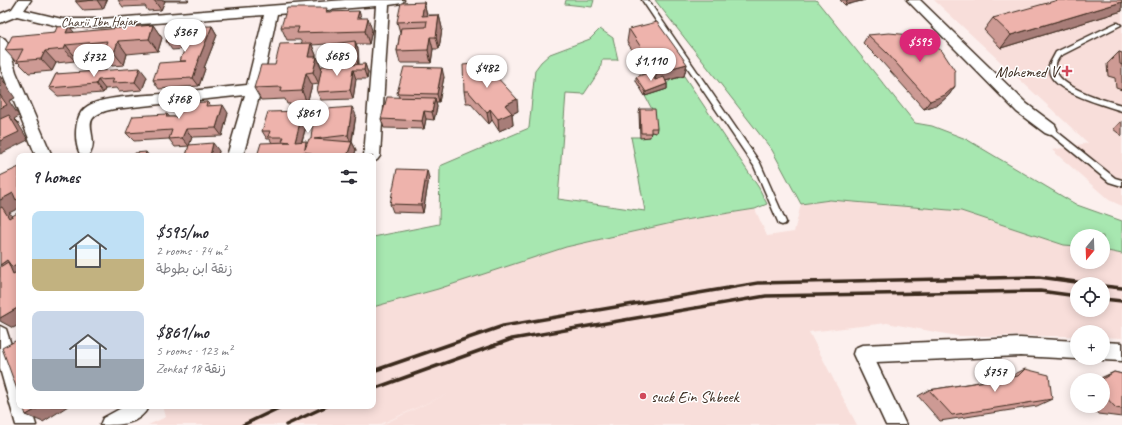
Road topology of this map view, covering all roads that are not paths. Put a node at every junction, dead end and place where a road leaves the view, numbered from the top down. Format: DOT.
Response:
graph roads {
  1 [pos="25,0"];
  2 [pos="398,0"];
  3 [pos="645,0"];
  4 [pos="913,0"];
  5 [pos="383,1"];
  6 [pos="340,2"];
  7 [pos="271,10"];
  8 [pos="16,12"];
  9 [pos="0,19"];
  10 [pos="1118,25"];
  11 [pos="0,42"];
  12 [pos="254,89"];
  13 [pos="1122,108"];
  14 [pos="1050,130"];
  15 [pos="85,150"];
  16 [pos="43,153"];
  17 [pos="236,153"];
  18 [pos="372,153"];
  19 [pos="1122,183"];
  20 [pos="782,222"];
  21 [pos="0,335"];
  22 [pos="1070,350"];
  23 [pos="1110,351"];
  24 [pos="1122,352"];
  25 [pos="16,394"];
  26 [pos="20,409"];
  27 [pos="136,409"];
  28 [pos="26,425"];
  29 [pos="110,425"];
  30 [pos="896,425"];
  1 -- 8 [label="street"];
  2 -- 5 [label="street, Charii Ibn Hajar"];
  3 -- 20 [label="lane"];
  4 -- 14 [label="street"];
  5 -- 6 [label="street, Charii Ibn Hajar"];
  5 -- 18 [label="street"];
  6 -- 7 [label="street, Charii Ibn Hajar"];
  7 -- 8 [label="street, Charii Ibn Hajar"];
  7 -- 12 [label="street"];
  8 -- 9 [label="street"];
  10 -- 13 [label="lane"];
  11 -- 16 [label="street"];
  12 -- 15 [label="street"];
  12 -- 17 [label="street"];
  14 -- 19 [label="lane"];
  21 -- 25 [label="street"];
  22 -- 30 [label="street"];
  23 -- 24 [label="street"];
  26 -- 28 [label="street"];
  27 -- 29 [label="street"];
}
